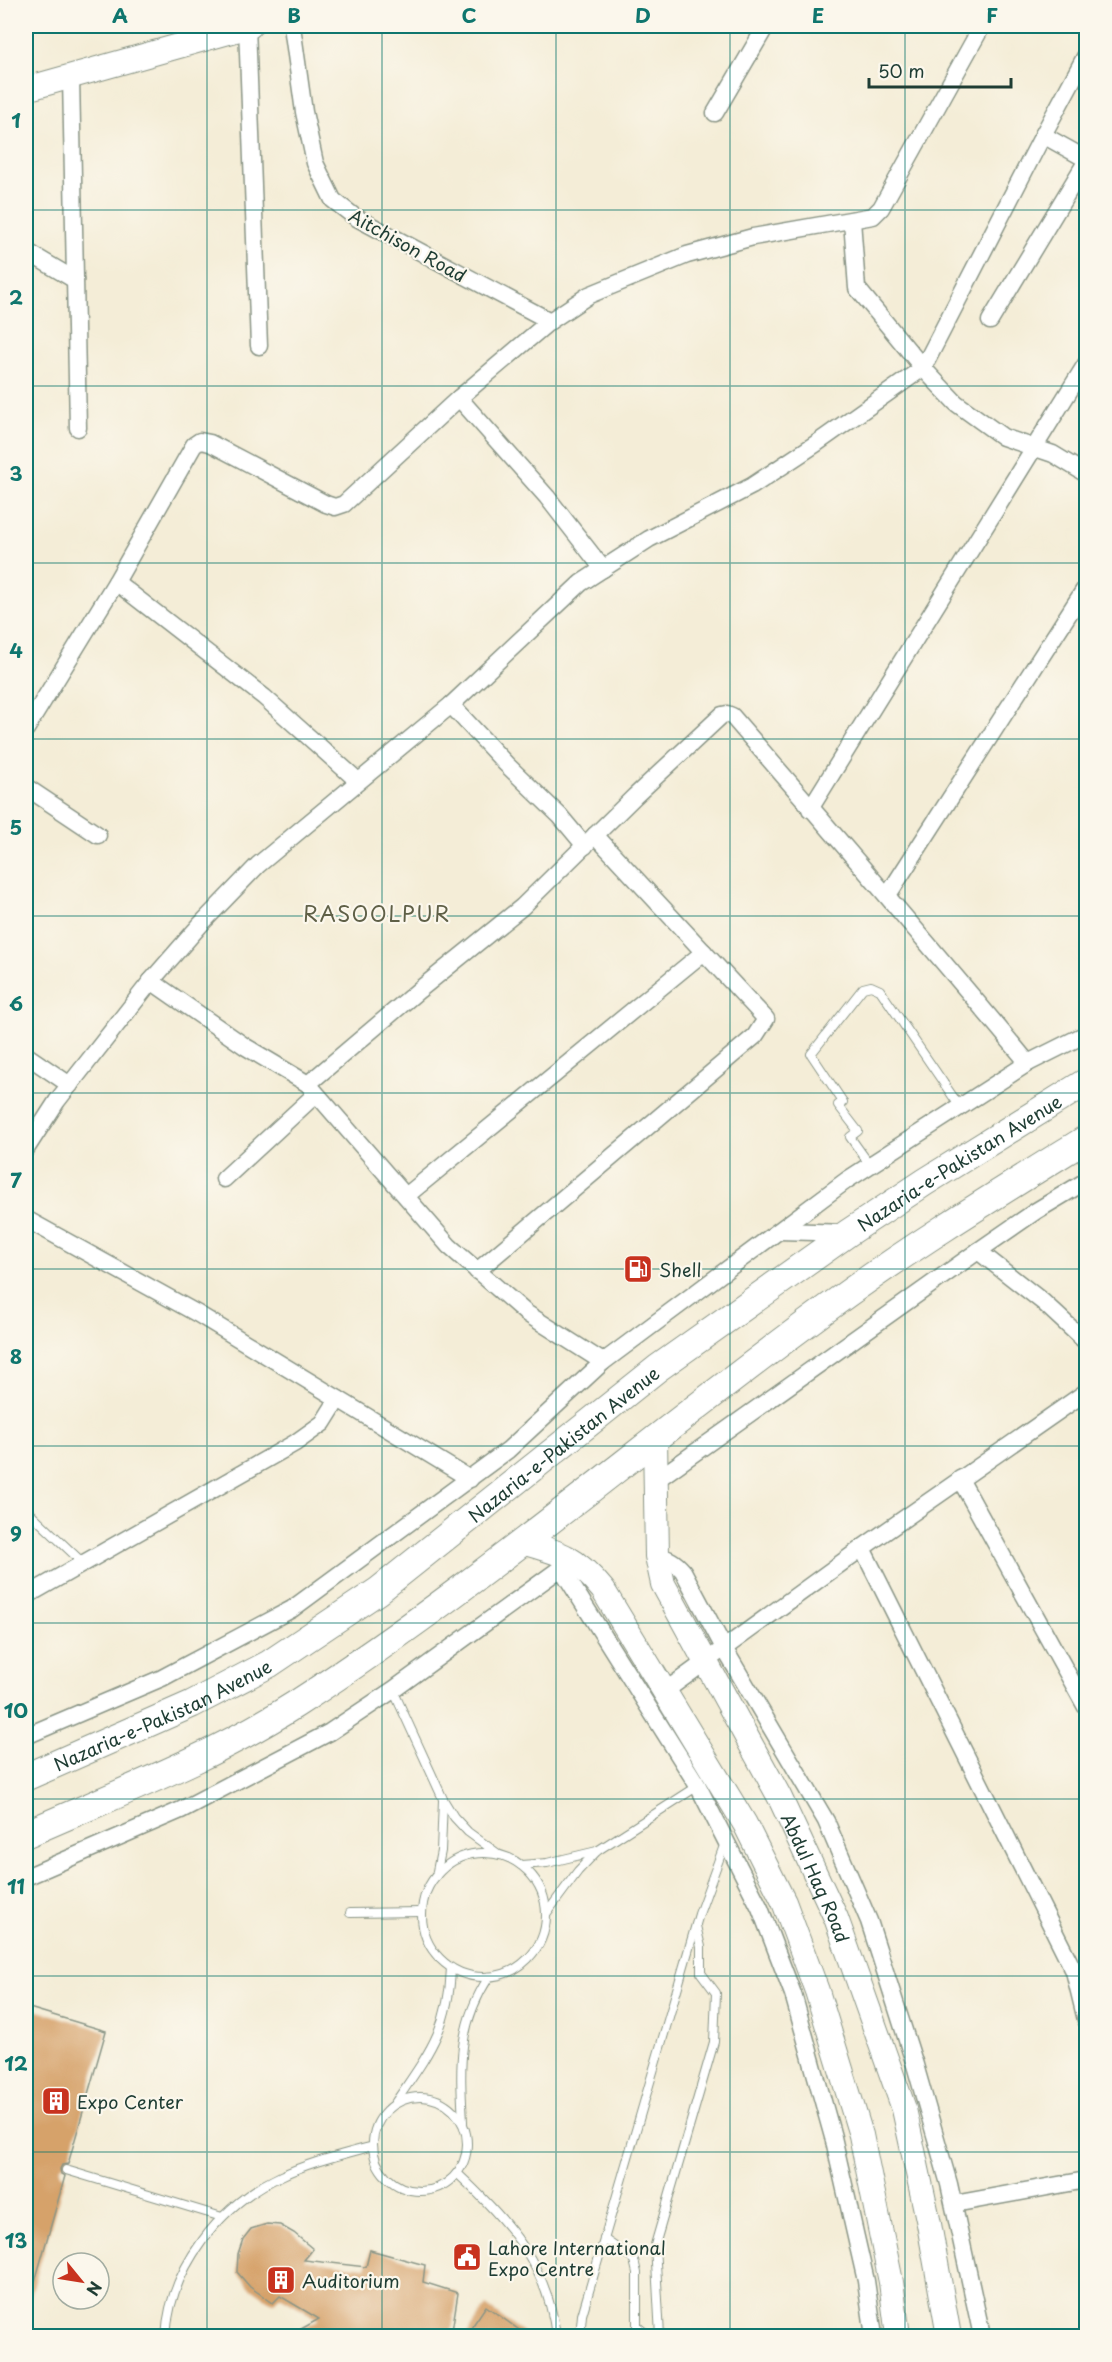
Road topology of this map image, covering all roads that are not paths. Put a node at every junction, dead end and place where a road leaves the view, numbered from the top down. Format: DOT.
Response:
graph roads {
  1 [pos="248,26"];
  2 [pos="292,26"];
  3 [pos="766,26"];
  4 [pos="982,26"];
  5 [pos="1086,56"];
  6 [pos="71,77"];
  7 [pos="26,89"];
  8 [pos="715,113"];
  9 [pos="1043,135"];
  10 [pos="1086,160"];
  11 [pos="852,220"];
  12 [pos="26,251"];
  13 [pos="75,280"];
  14 [pos="550,321"];
  15 [pos="990,321"];
  16 [pos="259,346"];
  17 [pos="1086,364"];
  18 [pos="923,368"];
  19 [pos="459,398"];
  20 [pos="78,428"];
  21 [pos="1035,448"];
  22 [pos="1086,474"];
  23 [pos="603,569"];
  24 [pos="116,582"];
  25 [pos="1086,587"];
  26 [pos="451,705"];
  27 [pos="26,729"];
  28 [pos="358,781"];
  29 [pos="26,788"];
  30 [pos="810,809"];
  31 [pos="98,835"];
  32 [pos="590,841"];
  33 [pos="888,895"];
  34 [pos="704,952"];
  35 [pos="151,981"];
  36 [pos="1086,1034"];
  37 [pos="26,1055"];
  38 [pos="1028,1063"];
  39 [pos="1086,1082"];
  40 [pos="70,1086"];
  41 [pos="312,1089"];
  42 [pos="960,1107"];
  43 [pos="1086,1139"];
  44 [pos="26,1149"];
  45 [pos="870,1165"];
  46 [pos="224,1179"];
  47 [pos="1086,1181"];
  48 [pos="406,1196"];
  49 [pos="26,1219"];
  50 [pos="780,1231"];
  51 [pos="848,1233"];
  52 [pos="978,1251"];
  53 [pos="477,1271"];
  54 [pos="1086,1341"];
  55 [pos="603,1362"];
  56 [pos="1086,1392"];
  57 [pos="338,1399"];
  58 [pos="533,1430"];
  59 [pos="655,1438"];
  60 [pos="549,1453"];
  61 [pos="470,1479"];
  62 [pos="960,1479"];
  63 [pos="655,1481"];
  64 [pos="26,1509"];
  65 [pos="521,1542"];
  66 [pos="862,1548"];
  67 [pos="83,1563"];
  68 [pos="566,1563"];
  69 [pos="26,1596"];
  70 [pos="715,1655"];
  71 [pos="393,1690"];
  72 [pos="665,1691"];
  73 [pos="1086,1707"];
  74 [pos="26,1736"];
  75 [pos="26,1777"];
  76 [pos="708,1782"];
  77 [pos="443,1799"];
  78 [pos="736,1832"];
  79 [pos="26,1834"];
  80 [pos="597,1851"];
  81 [pos="502,1856"];
  82 [pos="521,1865"];
  83 [pos="436,1876"];
  84 [pos="26,1877"];
  85 [pos="422,1912"];
  86 [pos="350,1913"];
  87 [pos="546,1914"];
  88 [pos="696,1925"];
  89 [pos="451,1968"];
  90 [pos="1080,1971"];
  91 [pos="489,1977"];
  92 [pos="1086,2020"];
  93 [pos="393,2105"];
  94 [pos="463,2123"];
  95 [pos="372,2146"];
  96 [pos="66,2170"];
  97 [pos="458,2174"];
  98 [pos="1086,2180"];
  99 [pos="954,2204"];
  100 [pos="222,2217"];
  101 [pos="604,2239"];
  102 [pos="166,2337"];
  103 [pos="556,2337"];
  104 [pos="580,2337"];
  105 [pos="660,2337"];
  106 [pos="874,2337"];
  107 [pos="898,2337"];
  108 [pos="949,2337"];
  109 [pos="982,2337"];
  1 -- 6 [label="main road"];
  1 -- 16 [label="street"];
  2 -- 14 [label="street, Aitchison Road"];
  3 -- 8 [label="street"];
  4 -- 11 [label="street"];
  5 -- 9 [label="street"];
  6 -- 7 [label="main road"];
  6 -- 13 [label="street"];
  9 -- 10 [label="street"];
  9 -- 18 [label="street"];
  10 -- 15 [label="street"];
  11 -- 14 [label="street"];
  11 -- 18 [label="street"];
  12 -- 13 [label="street"];
  13 -- 20 [label="street"];
  14 -- 19 [label="street"];
  17 -- 21 [label="street"];
  18 -- 21 [label="street"];
  18 -- 23 [label="street"];
  19 -- 23 [label="street"];
  19 -- 24 [label="street"];
  21 -- 22 [label="street"];
  21 -- 30 [label="street"];
  23 -- 26 [label="street"];
  24 -- 27 [label="street"];
  24 -- 28 [label="street"];
  25 -- 33 [label="street"];
  26 -- 28 [label="street"];
  26 -- 32 [label="street"];
  28 -- 35 [label="street"];
  29 -- 31 [label="street"];
  30 -- 32 [label="street"];
  30 -- 33 [label="street"];
  32 -- 34 [label="street"];
  32 -- 41 [label="street"];
  33 -- 38 [label="street"];
  34 -- 48 [label="street"];
  34 -- 53 [label="street"];
  35 -- 40 [label="street"];
  35 -- 41 [label="street"];
  36 -- 38 [label="street"];
  37 -- 40 [label="street"];
  38 -- 42 [label="street"];
  39 -- 51 [label="main road, Nazaria-e-Pakistan Avenue"];
  40 -- 44 [label="street"];
  41 -- 46 [label="street"];
  41 -- 48 [label="street"];
  42 -- 45 [label="street"];
  42 -- 45 [label="lane"];
  43 -- 59 [label="main road"];
  45 -- 50 [label="street"];
  47 -- 52 [label="street"];
  48 -- 53 [label="street"];
  49 -- 57 [label="street"];
  50 -- 51 [label="street"];
  50 -- 55 [label="street"];
  51 -- 60 [label="main road, Nazaria-e-Pakistan Avenue"];
  52 -- 54 [label="street"];
  52 -- 63 [label="street"];
  53 -- 55 [label="street"];
  55 -- 58 [label="street"];
  56 -- 62 [label="street"];
  57 -- 61 [label="street"];
  57 -- 67 [label="street"];
  58 -- 60 [label="street"];
  58 -- 61 [label="street"];
  59 -- 63 [label="main road, Abdul Haq Road"];
  59 -- 65 [label="main road"];
  60 -- 75 [label="main road, Nazaria-e-Pakistan Avenue"];
  61 -- 74 [label="street"];
  62 -- 66 [label="street"];
  62 -- 73 [label="street"];
  63 -- 70 [label="main road, Abdul Haq Road"];
  64 -- 67 [label="lane"];
  65 -- 68 [label="main road, Abdul Haq Road"];
  65 -- 79 [label="main road"];
  66 -- 70 [label="street"];
  66 -- 90 [label="street"];
  67 -- 69 [label="street"];
  68 -- 71 [label="street"];
  68 -- 72 [label="main road, Abdul Haq Road"];
  68 -- 76 [label="street"];
  70 -- 72 [label="street"];
  70 -- 99 [label="street"];
  70 -- 108 [label="main road, Abdul Haq Road"];
  71 -- 77 [label="lane"];
  71 -- 84 [label="street"];
  72 -- 76 [label="main road, Abdul Haq Road"];
  76 -- 78 [label="main road, Abdul Haq Road"];
  76 -- 80 [label="lane"];
  77 -- 81 [label="lane"];
  77 -- 83 [label="lane"];
  78 -- 88 [label="lane"];
  78 -- 106 [label="street"];
  78 -- 107 [label="main road, Abdul Haq Road"];
  80 -- 82 [label="lane"];
  80 -- 87 [label="lane"];
  81 -- 82 [label="lane"];
  81 -- 83 [label="lane"];
  82 -- 87 [label="lane"];
  83 -- 85 [label="lane"];
  85 -- 86 [label="lane"];
  85 -- 89 [label="lane"];
  87 -- 91 [label="lane"];
  88 -- 101 [label="lane"];
  88 -- 105 [label="lane"];
  89 -- 91 [label="lane"];
  89 -- 93 [label="lane"];
  90 -- 92 [label="street"];
  91 -- 94 [label="lane"];
  93 -- 94 [label="lane"];
  93 -- 95 [label="lane"];
  94 -- 97 [label="lane"];
  95 -- 97 [label="lane"];
  95 -- 100 [label="lane"];
  96 -- 100 [label="lane"];
  97 -- 103 [label="lane"];
  98 -- 99 [label="street"];
  99 -- 109 [label="street"];
  100 -- 102 [label="lane"];
  101 -- 104 [label="lane"];
  101 -- 105 [label="lane"];
}
